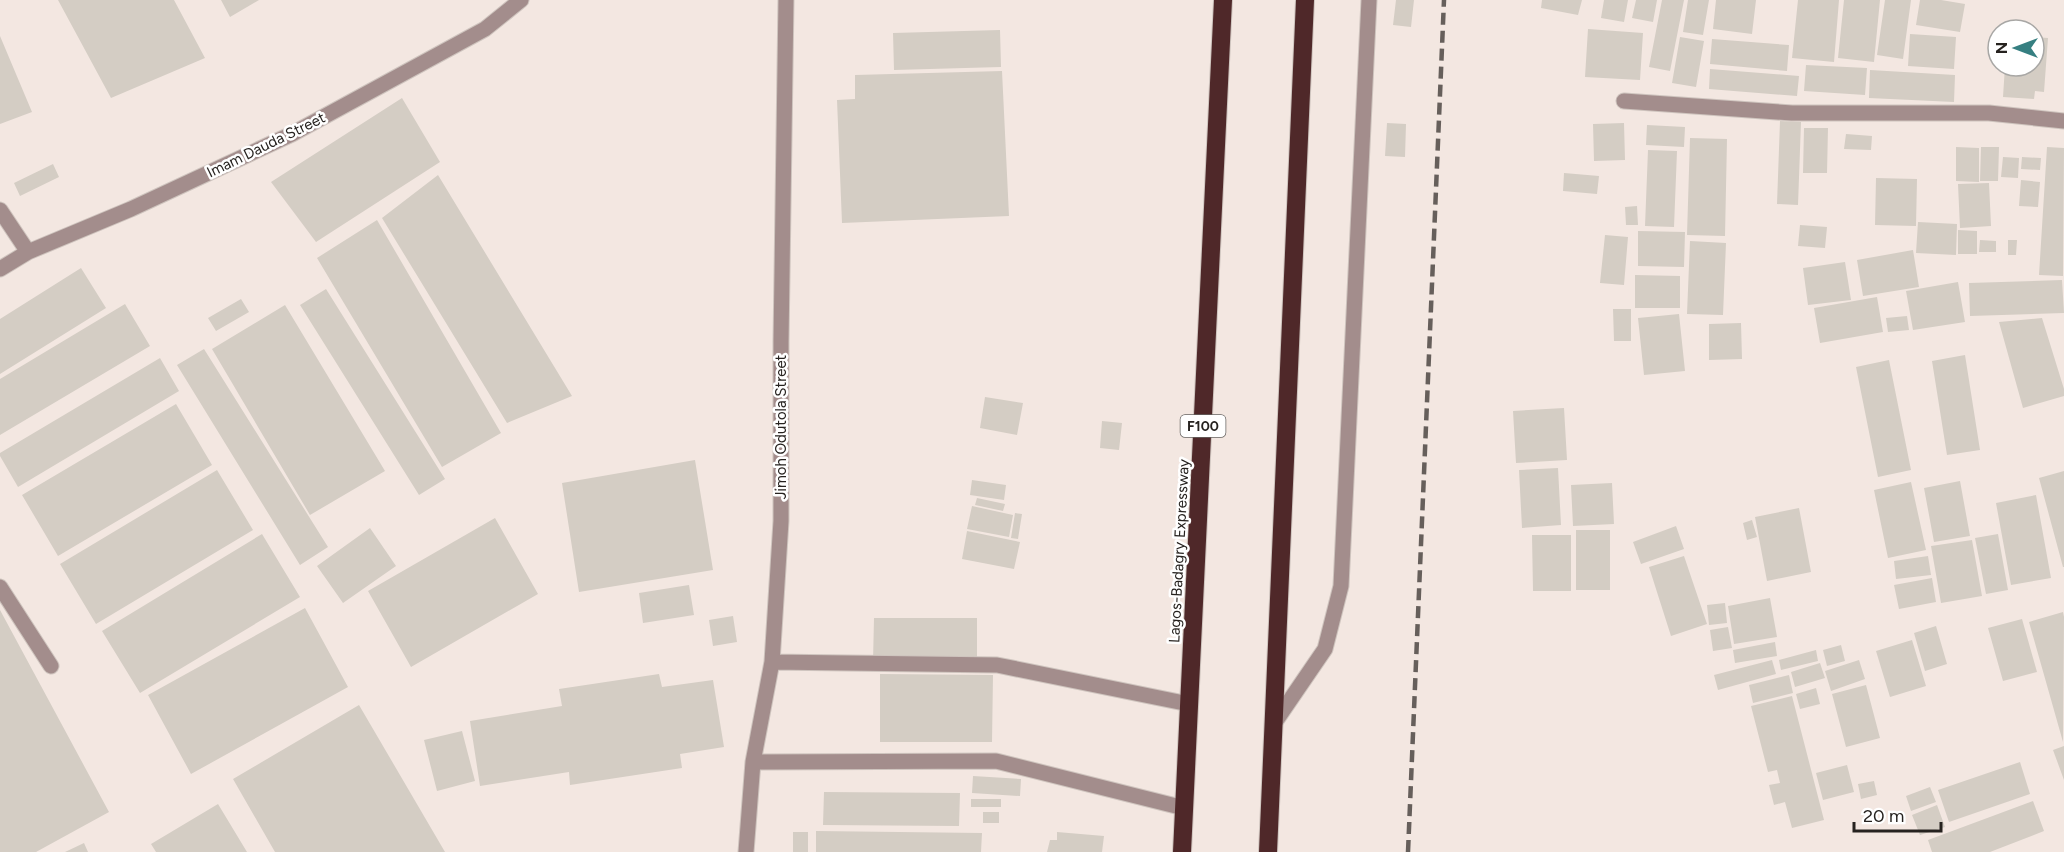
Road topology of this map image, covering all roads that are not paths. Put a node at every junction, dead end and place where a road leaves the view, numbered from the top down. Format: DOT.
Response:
graph roads {
  1 [pos="521,0"];
  2 [pos="786,0"];
  3 [pos="1223,0"];
  4 [pos="1305,0"];
  5 [pos="1369,0"];
  6 [pos="1624,100"];
  7 [pos="2064,122"];
  8 [pos="0,210"];
  9 [pos="28,252"];
  10 [pos="0,269"];
  11 [pos="0,587"];
  12 [pos="772,662"];
  13 [pos="51,666"];
  14 [pos="1189,704"];
  15 [pos="1272,726"];
  16 [pos="753,762"];
  17 [pos="1184,808"];
  18 [pos="746,852"];
  19 [pos="1182,852"];
  20 [pos="1268,852"];
  1 -- 9 [label="street, Imam Dauda Street"];
  2 -- 12 [label="street, Jimoh Odutola Street"];
  3 -- 14 [label="highway, Lagos-Badagry Expressway / F100"];
  4 -- 15 [label="highway"];
  5 -- 15 [label="street"];
  6 -- 7 [label="street"];
  8 -- 9 [label="street"];
  9 -- 10 [label="street, Imam Dauda Street"];
  11 -- 13 [label="street"];
  12 -- 14 [label="street"];
  12 -- 16 [label="street, Jimoh Odutola Street"];
  14 -- 17 [label="highway, Lagos-Badagry Expressway / F100"];
  15 -- 20 [label="highway"];
  16 -- 17 [label="street"];
  16 -- 18 [label="street, Jimoh Odutola Street"];
  17 -- 19 [label="highway, Lagos-Badagry Expressway / F100"];
}
